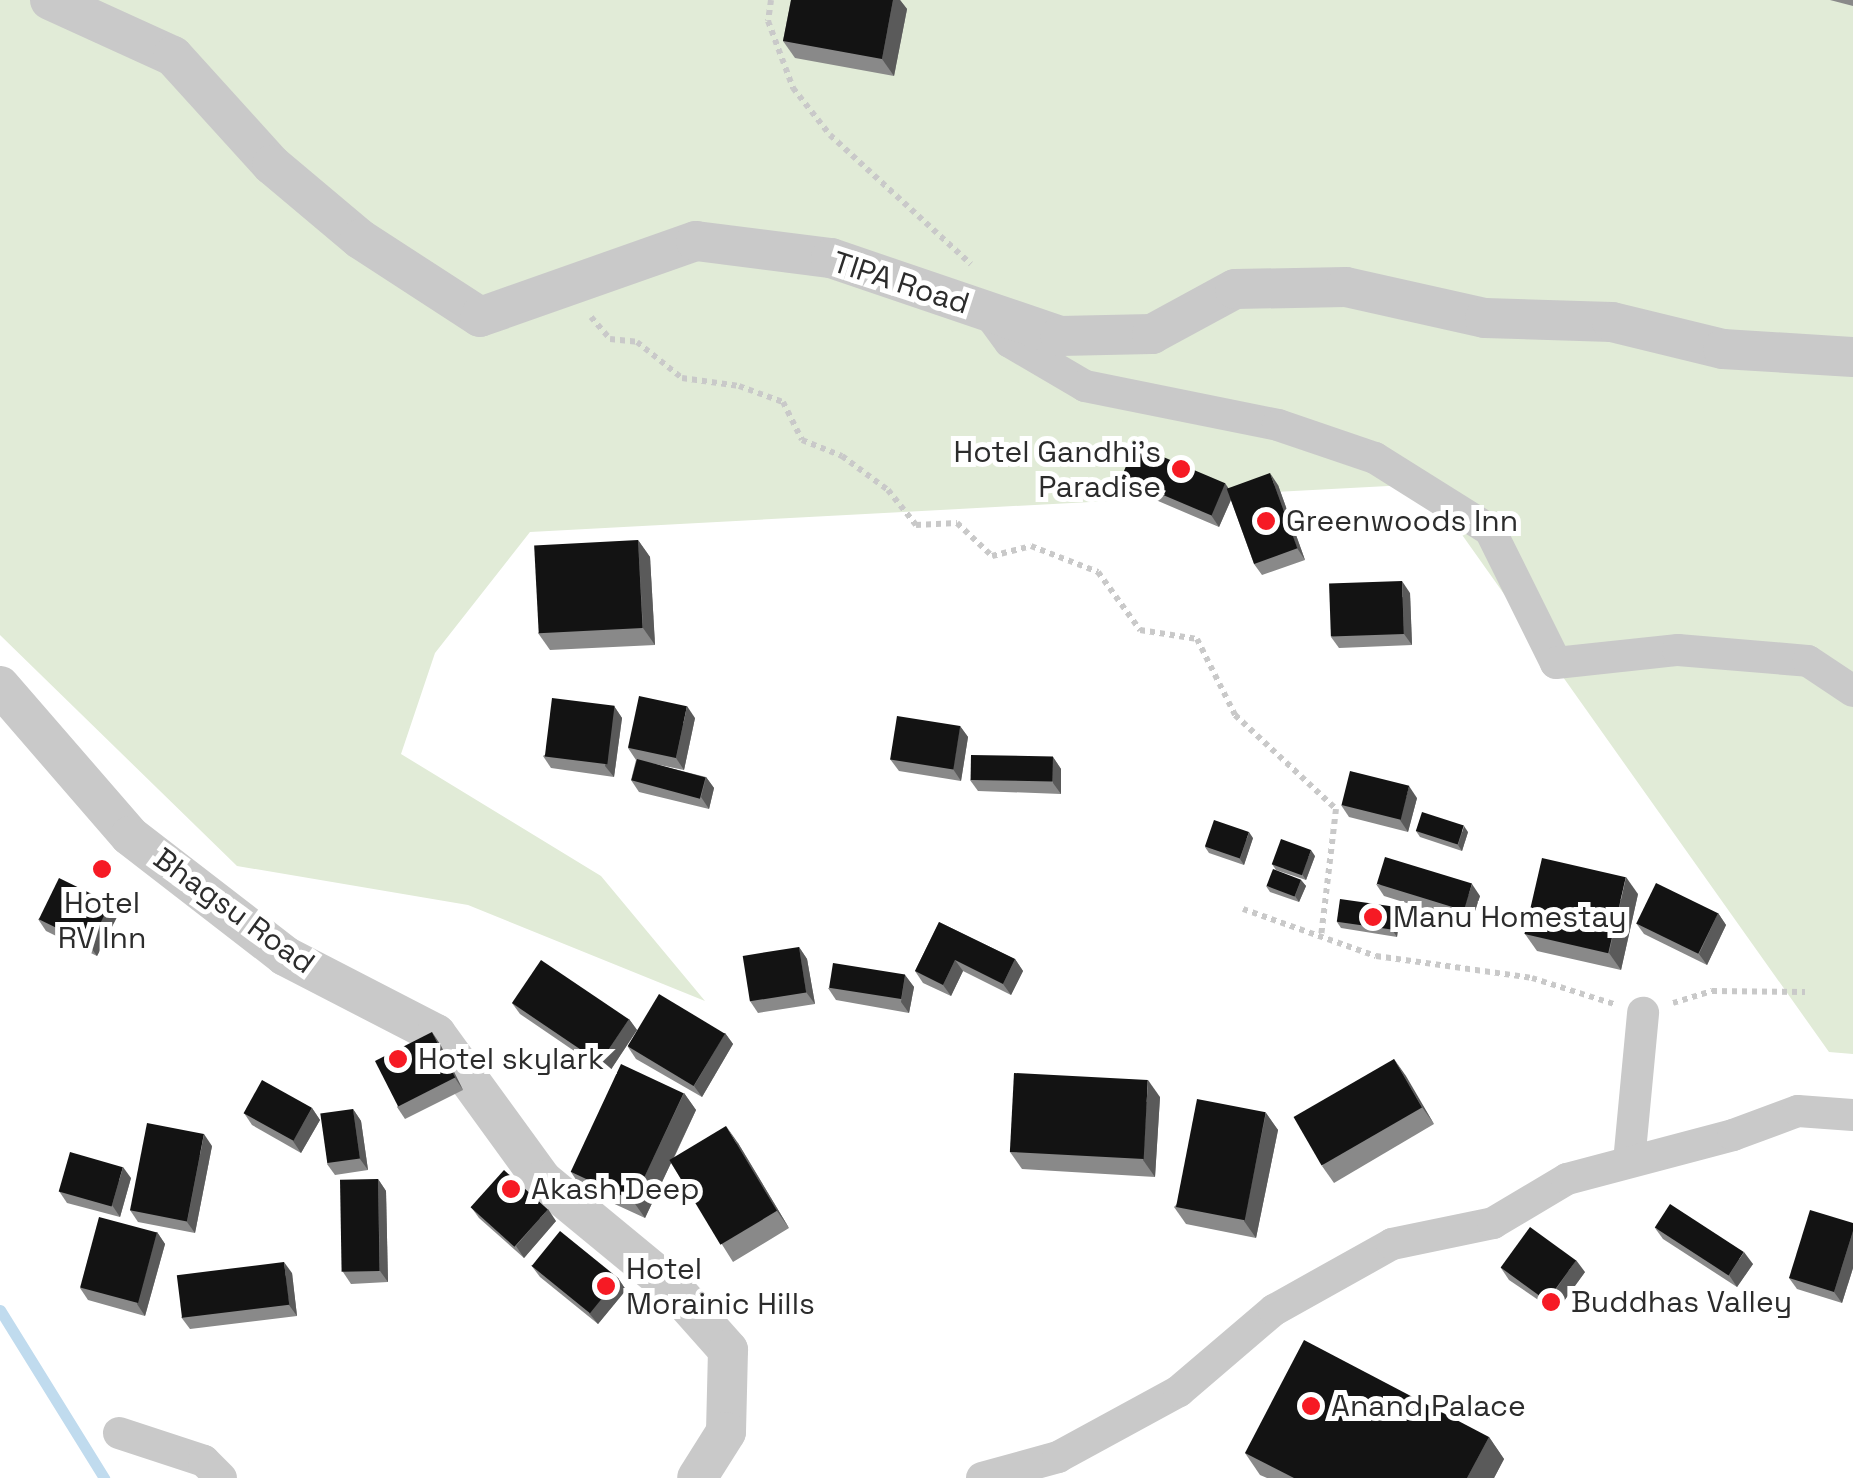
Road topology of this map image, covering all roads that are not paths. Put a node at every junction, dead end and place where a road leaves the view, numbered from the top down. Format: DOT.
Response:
graph roads {
  1 [pos="50,0"];
  2 [pos="988,312"];
  3 [pos="1853,357"];
  4 [pos="0,686"];
  5 [pos="1853,691"];
  6 [pos="1643,1013"];
  7 [pos="1853,1115"];
  8 [pos="1629,1162"];
  9 [pos="119,1433"];
  10 [pos="220,1478"];
  11 [pos="697,1478"];
  12 [pos="982,1478"];
  1 -- 2 [label="street, TIPA Road"];
  2 -- 3 [label="street, TIPA Road"];
  2 -- 5 [label="street"];
  4 -- 11 [label="street, Bhagsu Road"];
  6 -- 8 [label="street"];
  7 -- 8 [label="street"];
  8 -- 12 [label="street"];
  9 -- 10 [label="street"];
}
